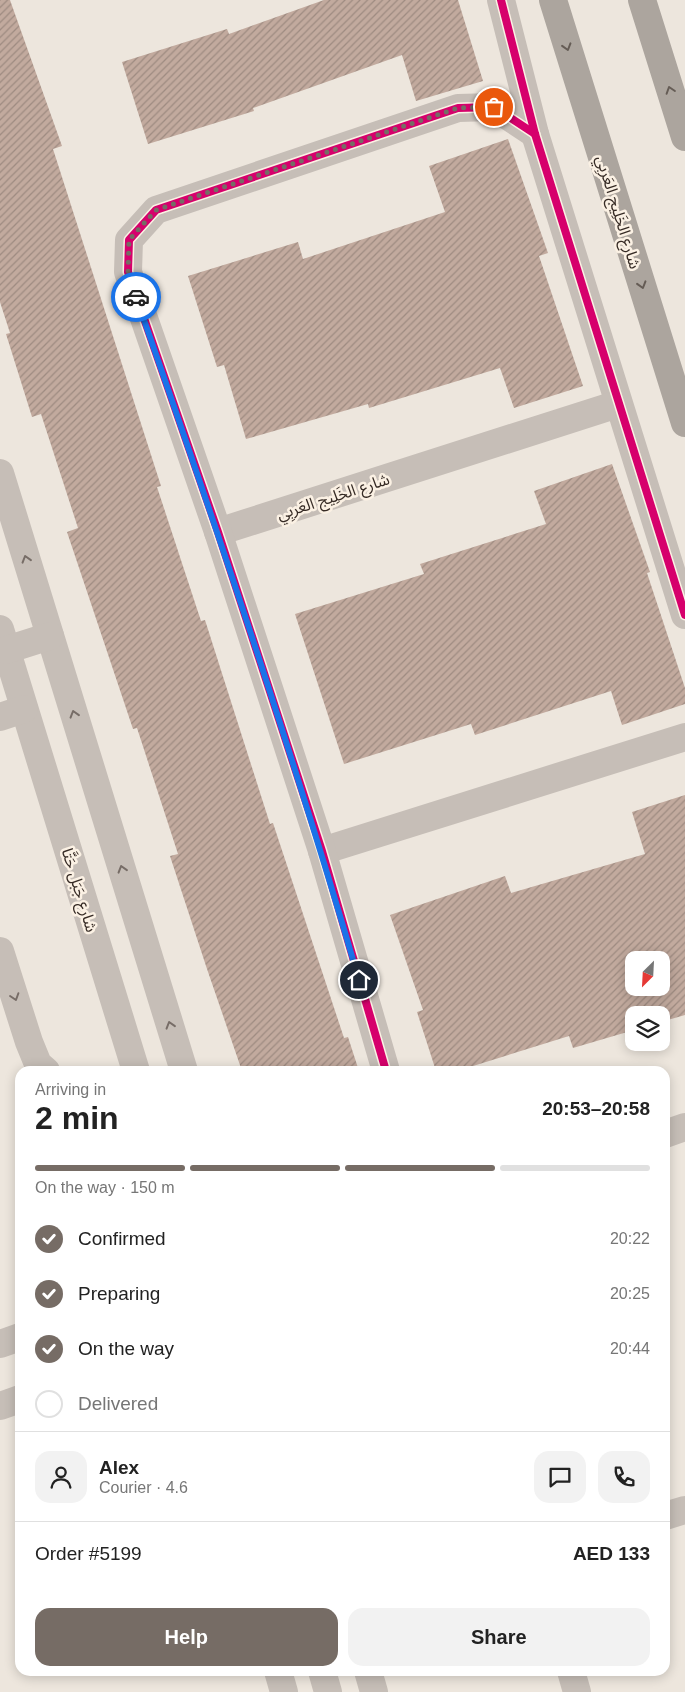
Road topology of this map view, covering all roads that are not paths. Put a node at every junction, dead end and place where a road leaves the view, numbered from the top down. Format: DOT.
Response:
graph roads {
  1 [pos="501,0"];
  2 [pos="553,0"];
  3 [pos="642,0"];
  4 [pos="535,134"];
  5 [pos="685,137"];
  6 [pos="618,404"];
  7 [pos="685,423"];
  8 [pos="0,473"];
  9 [pos="218,532"];
  10 [pos="685,615"];
  11 [pos="50,636"];
  12 [pos="3,639"];
  13 [pos="12,713"];
  14 [pos="685,736"];
  15 [pos="322,851"];
  16 [pos="0,951"];
  17 [pos="40,1066"];
  18 [pos="134,1066"];
  19 [pos="182,1066"];
  20 [pos="385,1066"];
  21 [pos="685,1128"];
  22 [pos="670,1132"];
  23 [pos="15,1339"];
  24 [pos="0,1344"];
  25 [pos="15,1401"];
  26 [pos="0,1406"];
  27 [pos="685,1510"];
  28 [pos="670,1514"];
  29 [pos="279,1676"];
  30 [pos="323,1676"];
  31 [pos="369,1676"];
  32 [pos="572,1676"];
  33 [pos="284,1692"];
  34 [pos="328,1692"];
  35 [pos="374,1692"];
  36 [pos="577,1692"];
  1 -- 4 [label="street"];
  2 -- 7 [label="highway, شارع الخَلِيج العَربِي, one-way"];
  5 -- 3 [label="highway, one-way"];
  4 -- 6 [label="street"];
  4 -- 9 [label="street"];
  6 -- 9 [label="street, شارع الخَلِيج العَربِي"];
  6 -- 10 [label="street"];
  11 -- 8 [label="street, one-way"];
  9 -- 15 [label="street"];
  11 -- 12 [label="street"];
  19 -- 11 [label="street, one-way"];
  12 -- 13 [label="street, شارع جَبَل حَتَّا"];
  13 -- 18 [label="street, شارع جَبَل حَتَّا"];
  14 -- 15 [label="street"];
  15 -- 20 [label="street"];
  16 -- 17 [label="street, one-way"];
  21 -- 22 [label="street"];
  23 -- 24 [label="street"];
  25 -- 26 [label="street"];
  27 -- 28 [label="street"];
  29 -- 33 [label="street"];
  30 -- 34 [label="street"];
  31 -- 35 [label="street"];
  32 -- 36 [label="street"];
}
